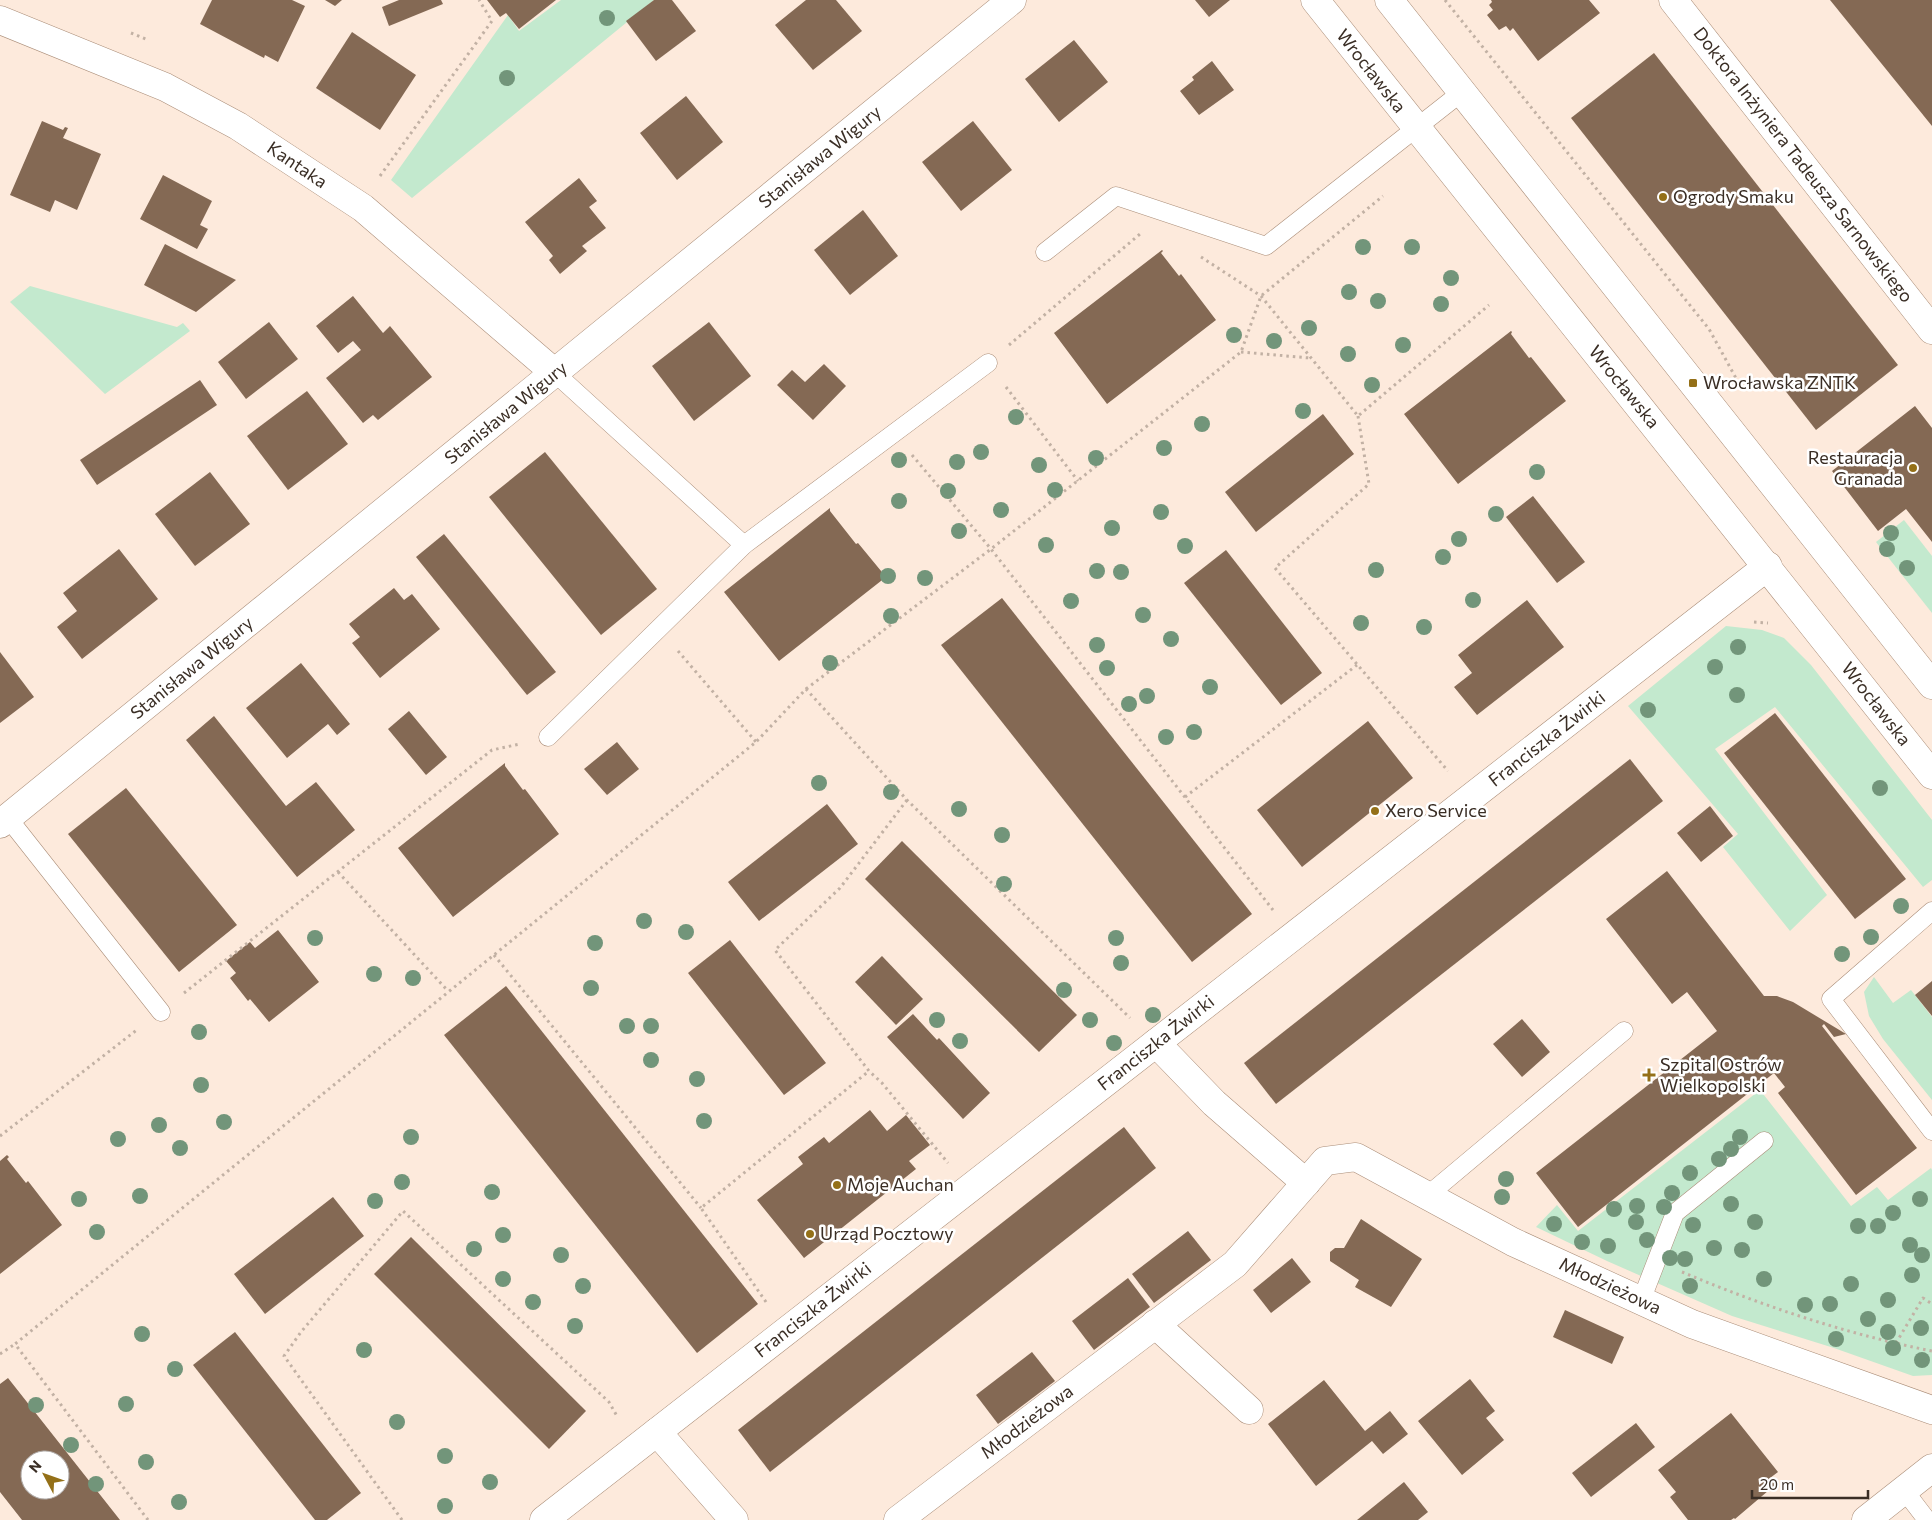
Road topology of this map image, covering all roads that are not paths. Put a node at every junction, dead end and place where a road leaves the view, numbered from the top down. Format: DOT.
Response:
graph roads {
  1 [pos="1012,0"];
  2 [pos="1315,0"];
  3 [pos="1389,0"];
  4 [pos="1673,0"];
  5 [pos="0,20"];
  6 [pos="1462,92"];
  7 [pos="1416,128"];
  8 [pos="1045,252"];
  9 [pos="1932,330"];
  10 [pos="988,363"];
  11 [pos="556,373"];
  12 [pos="744,545"];
  13 [pos="1768,566"];
  14 [pos="1932,685"];
  15 [pos="548,737"];
  16 [pos="1932,775"];
  17 [pos="4,821"];
  18 [pos="1932,911"];
  19 [pos="161,1012"];
  20 [pos="1624,1031"];
  21 [pos="1156,1043"];
  22 [pos="1932,1131"];
  23 [pos="1764,1141"];
  24 [pos="1306,1183"];
  25 [pos="1427,1196"];
  26 [pos="1641,1301"];
  27 [pos="1155,1324"];
  28 [pos="1249,1410"];
  29 [pos="1932,1410"];
  30 [pos="657,1432"];
  31 [pos="1932,1468"];
  32 [pos="1904,1490"];
  33 [pos="544,1520"];
  34 [pos="734,1520"];
  35 [pos="898,1520"];
  36 [pos="1866,1520"];
  37 [pos="1928,1520"];
  1 -- 11 [label="street, Stanisława Wigury"];
  2 -- 7 [label="street, Wrocławska"];
  3 -- 6 [label="street"];
  4 -- 9 [label="street, Doktora Inżyniera Tadeusza Sarnowskiego"];
  5 -- 11 [label="street, Kantaka"];
  6 -- 7 [label="lane"];
  6 -- 14 [label="street"];
  7 -- 8 [label="lane"];
  7 -- 13 [label="street, Wrocławska"];
  10 -- 12 [label="lane"];
  11 -- 12 [label="lane"];
  11 -- 17 [label="street, Stanisława Wigury"];
  12 -- 15 [label="lane"];
  13 -- 16 [label="street, Wrocławska"];
  13 -- 21 [label="street, Franciszka Żwirki"];
  17 -- 19 [label="lane"];
  18 -- 22 [label="lane"];
  20 -- 25 [label="lane"];
  21 -- 24 [label="street"];
  21 -- 30 [label="street, Franciszka Żwirki"];
  23 -- 26 [label="lane"];
  24 -- 25 [label="street, Młodzieżowa"];
  24 -- 27 [label="street, Młodzieżowa"];
  25 -- 26 [label="street, Młodzieżowa"];
  26 -- 29 [label="street, Młodzieżowa"];
  27 -- 28 [label="street"];
  27 -- 35 [label="street, Młodzieżowa"];
  30 -- 33 [label="street, Franciszka Żwirki"];
  30 -- 34 [label="street"];
  31 -- 32 [label="street"];
  32 -- 36 [label="street"];
  32 -- 37 [label="lane"];
}
